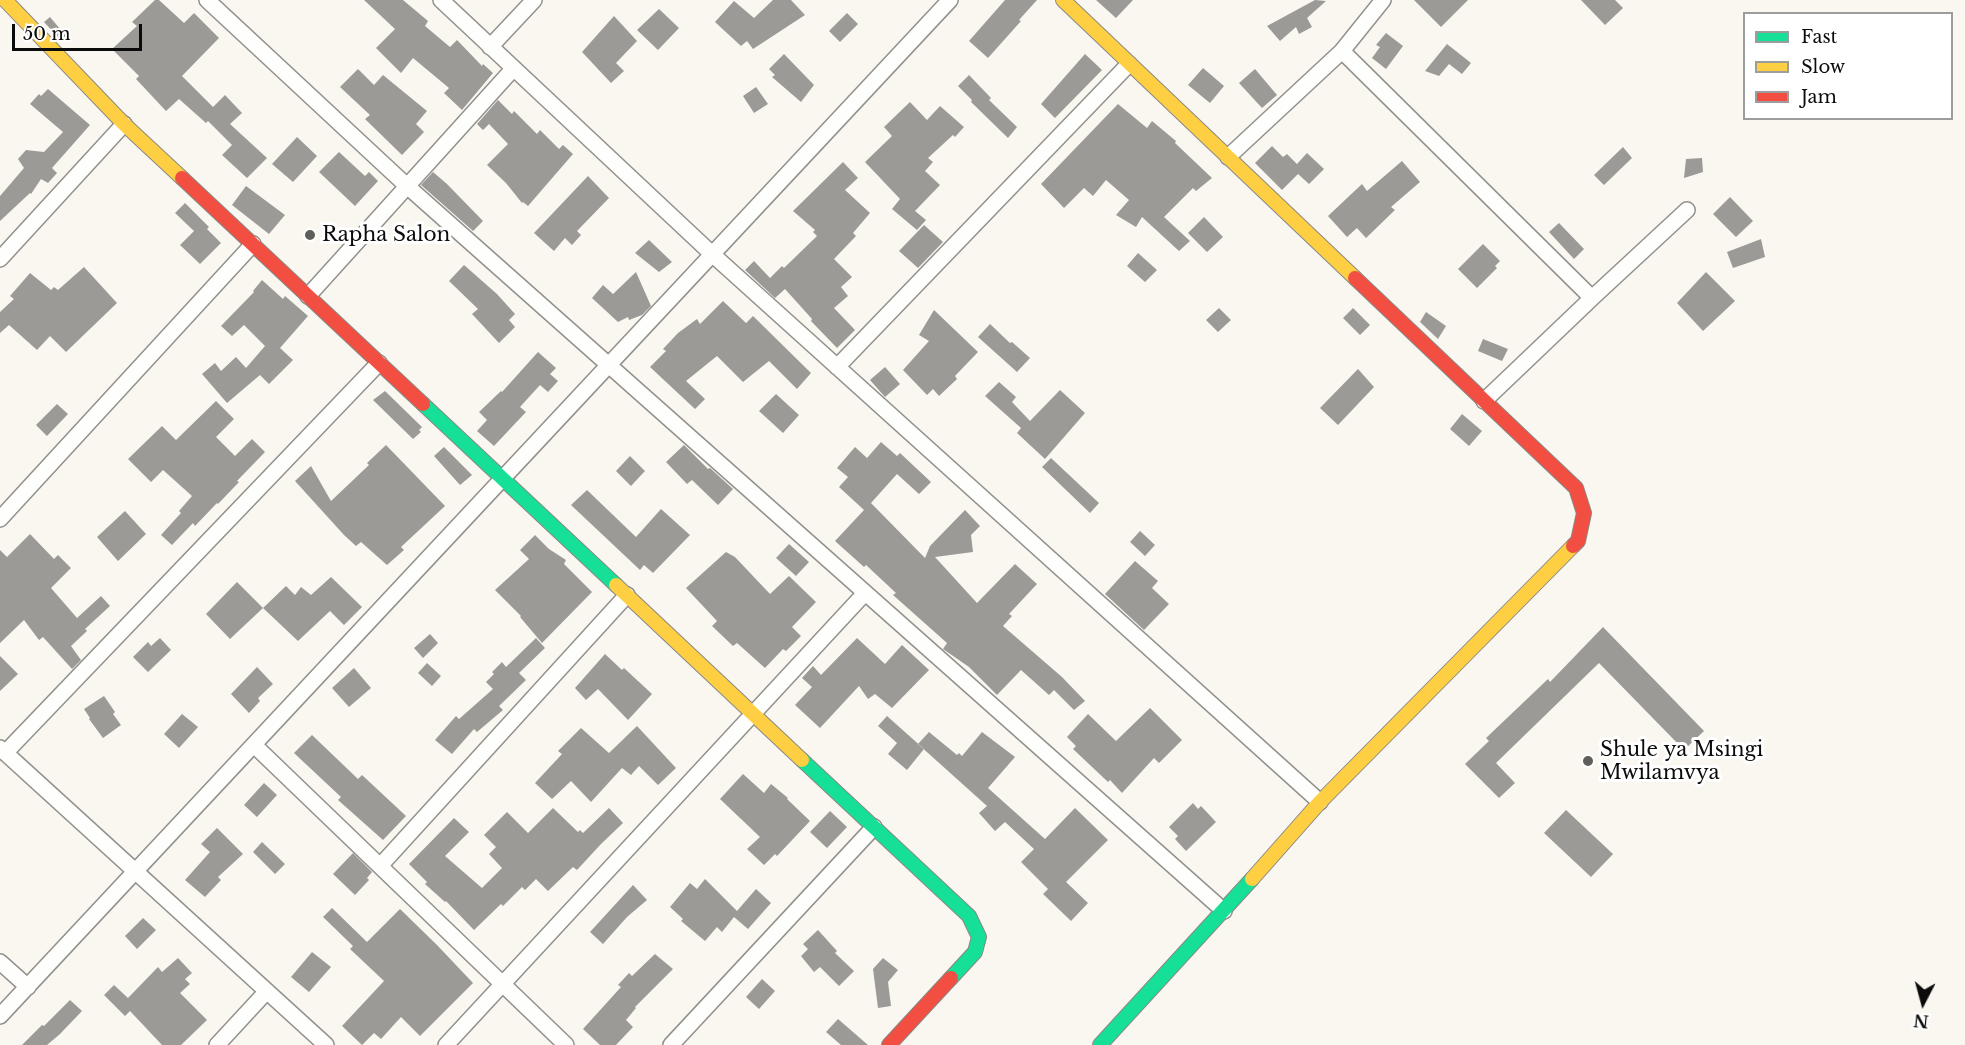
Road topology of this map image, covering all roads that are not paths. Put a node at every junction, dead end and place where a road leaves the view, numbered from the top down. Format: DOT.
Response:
graph roads {
  1 [pos="5,0"];
  2 [pos="207,0"];
  3 [pos="441,0"];
  4 [pos="534,0"];
  5 [pos="950,0"];
  6 [pos="1063,0"];
  7 [pos="1383,0"];
  8 [pos="490,47"];
  9 [pos="1342,51"];
  10 [pos="1130,64"];
  11 [pos="513,69"];
  12 [pos="124,124"];
  13 [pos="1228,158"];
  14 [pos="407,186"];
  15 [pos="1687,210"];
  16 [pos="253,244"];
  17 [pos="712,254"];
  18 [pos="0,259"];
  19 [pos="308,296"];
  20 [pos="1592,297"];
  21 [pos="379,363"];
  22 [pos="608,365"];
  23 [pos="837,367"];
  24 [pos="1484,401"];
  25 [pos="502,479"];
  26 [pos="0,519"];
  27 [pos="865,592"];
  28 [pos="627,596"];
  29 [pos="753,713"];
  30 [pos="254,745"];
  31 [pos="3,750"];
  32 [pos="1320,802"];
  33 [pos="874,827"];
  34 [pos="380,866"];
  35 [pos="136,871"];
  36 [pos="1224,911"];
  37 [pos="0,962"];
  38 [pos="503,984"];
  39 [pos="28,987"];
  40 [pos="267,990"];
  41 [pos="0,1016"];
  42 [pos="217,1045"];
  43 [pos="326,1045"];
  44 [pos="446,1045"];
  45 [pos="566,1045"];
  46 [pos="671,1045"];
  47 [pos="889,1045"];
  48 [pos="1100,1045"];
  1 -- 12 [label="street"];
  2 -- 14 [label="street"];
  3 -- 8 [label="street"];
  4 -- 8 [label="street"];
  5 -- 17 [label="street"];
  6 -- 10 [label="street"];
  7 -- 9 [label="street"];
  8 -- 11 [label="street"];
  9 -- 13 [label="street"];
  9 -- 20 [label="street"];
  10 -- 13 [label="street"];
  10 -- 23 [label="street"];
  11 -- 14 [label="street"];
  11 -- 17 [label="street"];
  12 -- 16 [label="street"];
  12 -- 18 [label="street"];
  13 -- 24 [label="street"];
  14 -- 19 [label="street"];
  14 -- 22 [label="street"];
  15 -- 20 [label="street"];
  16 -- 19 [label="street"];
  16 -- 26 [label="street"];
  17 -- 22 [label="street"];
  17 -- 23 [label="street"];
  19 -- 21 [label="street"];
  20 -- 24 [label="street"];
  21 -- 25 [label="street"];
  21 -- 31 [label="street"];
  22 -- 25 [label="street"];
  22 -- 27 [label="street"];
  23 -- 32 [label="street"];
  24 -- 32 [label="street"];
  25 -- 28 [label="street"];
  25 -- 30 [label="street"];
  27 -- 29 [label="street"];
  27 -- 36 [label="street"];
  28 -- 29 [label="street"];
  28 -- 34 [label="street"];
  29 -- 33 [label="street"];
  29 -- 38 [label="street"];
  30 -- 34 [label="street"];
  30 -- 35 [label="street"];
  31 -- 35 [label="street"];
  32 -- 36 [label="street"];
  33 -- 46 [label="street"];
  33 -- 47 [label="street"];
  34 -- 38 [label="street"];
  35 -- 39 [label="street"];
  35 -- 40 [label="street"];
  36 -- 48 [label="street"];
  37 -- 39 [label="street"];
  38 -- 44 [label="street"];
  38 -- 45 [label="street"];
  39 -- 41 [label="street"];
  40 -- 42 [label="street"];
  40 -- 43 [label="street"];
}
